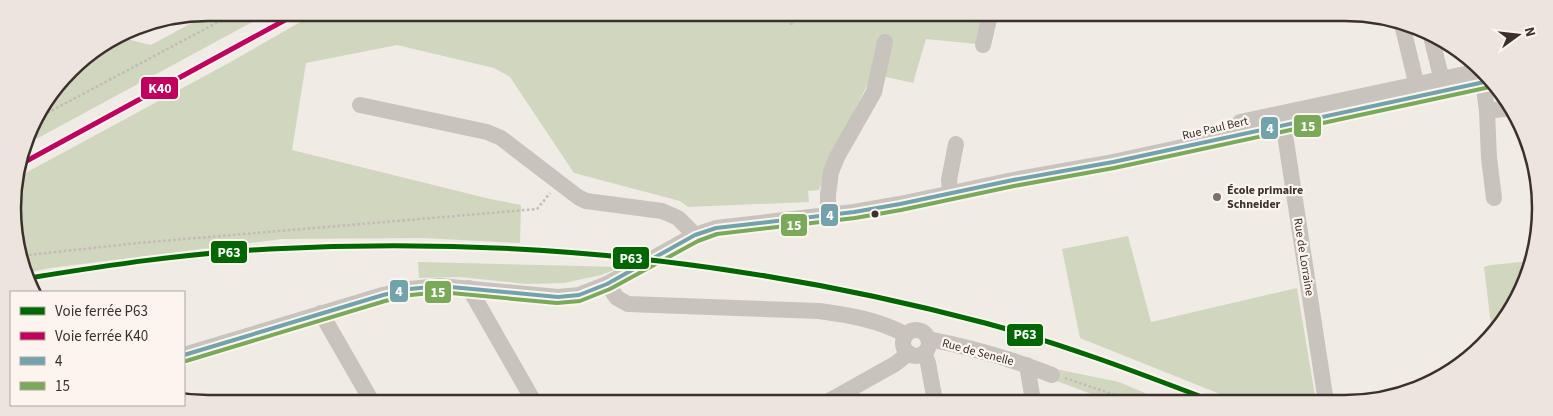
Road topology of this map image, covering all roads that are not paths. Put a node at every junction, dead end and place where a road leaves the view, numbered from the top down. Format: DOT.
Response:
graph roads {
  1 [pos="989,21"];
  2 [pos="1404,31"];
  3 [pos="885,42"];
  4 [pos="1433,43"];
  5 [pos="983,45"];
  6 [pos="1479,78"];
  7 [pos="1484,84"];
  8 [pos="1443,85"];
  9 [pos="1418,91"];
  10 [pos="360,105"];
  11 [pos="1503,109"];
  12 [pos="1487,111"];
  13 [pos="1282,119"];
  14 [pos="956,144"];
  15 [pos="950,194"];
  16 [pos="1494,198"];
  17 [pos="828,214"];
  18 [pos="695,235"];
  19 [pos="607,284"];
  20 [pos="469,288"];
  21 [pos="321,313"];
  22 [pos="906,335"];
  23 [pos="920,349"];
  24 [pos="185,356"];
  25 [pos="1027,365"];
  26 [pos="1052,375"];
  27 [pos="368,395"];
  28 [pos="530,395"];
  29 [pos="840,395"];
  30 [pos="934,395"];
  31 [pos="1032,395"];
  32 [pos="1325,395"];
  1 -- 5 [label="street"];
  2 -- 9 [label="street"];
  3 -- 17 [label="street"];
  4 -- 8 [label="street"];
  6 -- 8 [label="street, Rue Paul Bert"];
  7 -- 12 [label="street"];
  8 -- 9 [label="street, Rue Paul Bert"];
  9 -- 13 [label="street, Rue Paul Bert"];
  10 -- 18 [label="street"];
  11 -- 12 [label="street"];
  12 -- 16 [label="street"];
  13 -- 15 [label="street, Rue Paul Bert"];
  13 -- 32 [label="street, Rue de Lorraine"];
  14 -- 15 [label="street"];
  15 -- 17 [label="street, Rue Paul Bert"];
  17 -- 18 [label="street, Rue Paul Bert"];
  18 -- 19 [label="street, Rue Paul Bert"];
  19 -- 20 [label="street, Rue Paul Bert"];
  19 -- 22 [label="street"];
  20 -- 21 [label="street, Rue Paul Bert"];
  20 -- 28 [label="street"];
  21 -- 24 [label="street, Rue Paul Bert"];
  21 -- 27 [label="street"];
  22 -- 23 [label="street"];
  22 -- 23 [label="street, Rue de Senelle"];
  23 -- 25 [label="street, Rue de Senelle"];
  23 -- 29 [label="street"];
  23 -- 30 [label="street"];
  25 -- 26 [label="street, Rue de Senelle"];
  25 -- 31 [label="street, Rue de Senelle"];
}
